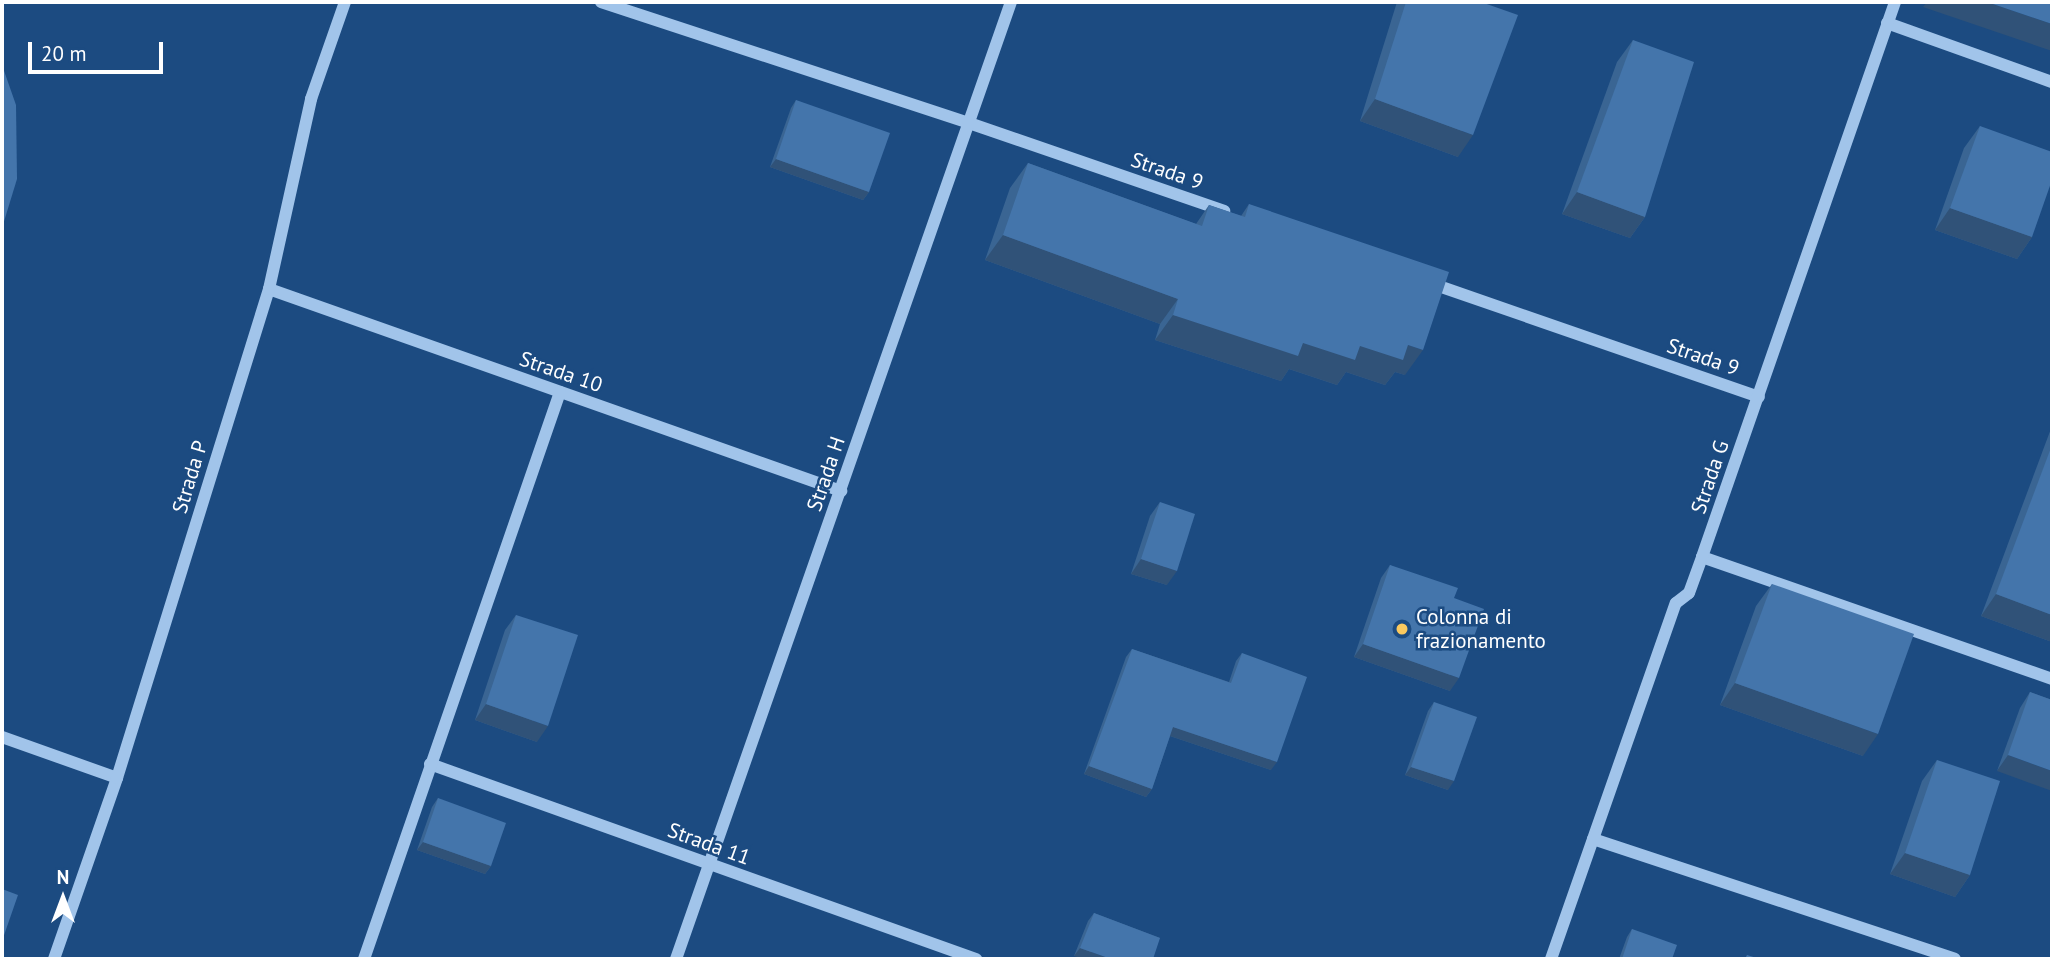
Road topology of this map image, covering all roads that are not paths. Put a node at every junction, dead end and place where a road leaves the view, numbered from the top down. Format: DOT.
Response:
graph roads {
  1 [pos="345,2"];
  2 [pos="601,2"];
  3 [pos="1012,2"];
  4 [pos="1895,2"];
  5 [pos="1887,23"];
  6 [pos="2052,82"];
  7 [pos="969,123"];
  8 [pos="1232,214"];
  9 [pos="1417,278"];
  10 [pos="269,289"];
  11 [pos="560,392"];
  12 [pos="1759,397"];
  13 [pos="841,491"];
  14 [pos="1702,557"];
  15 [pos="2052,680"];
  16 [pos="2,737"];
  17 [pos="430,764"];
  18 [pos="117,778"];
  19 [pos="1593,839"];
  20 [pos="709,864"];
  21 [pos="54,959"];
  22 [pos="364,959"];
  23 [pos="676,959"];
  24 [pos="976,959"];
  25 [pos="1551,959"];
  26 [pos="1955,959"];
  1 -- 10 [label="lane, Strada P"];
  2 -- 7 [label="lane, Strada 9"];
  3 -- 7 [label="lane, Strada H"];
  4 -- 5 [label="lane, Strada G"];
  5 -- 6 [label="lane"];
  5 -- 12 [label="lane, Strada G"];
  7 -- 8 [label="lane, Strada 9"];
  7 -- 13 [label="lane, Strada H"];
  9 -- 12 [label="lane, Strada 9"];
  10 -- 11 [label="lane, Strada 10"];
  10 -- 18 [label="lane, Strada P"];
  11 -- 13 [label="lane, Strada 10"];
  11 -- 17 [label="lane"];
  12 -- 14 [label="lane, Strada G"];
  13 -- 20 [label="lane, Strada H"];
  14 -- 15 [label="lane"];
  14 -- 19 [label="lane, Strada G"];
  16 -- 18 [label="lane"];
  17 -- 20 [label="lane, Strada 11"];
  17 -- 22 [label="lane"];
  18 -- 21 [label="lane, Strada P"];
  19 -- 25 [label="lane, Strada G"];
  19 -- 26 [label="lane"];
  20 -- 23 [label="lane, Strada H"];
  20 -- 24 [label="lane, Strada 11"];
}
